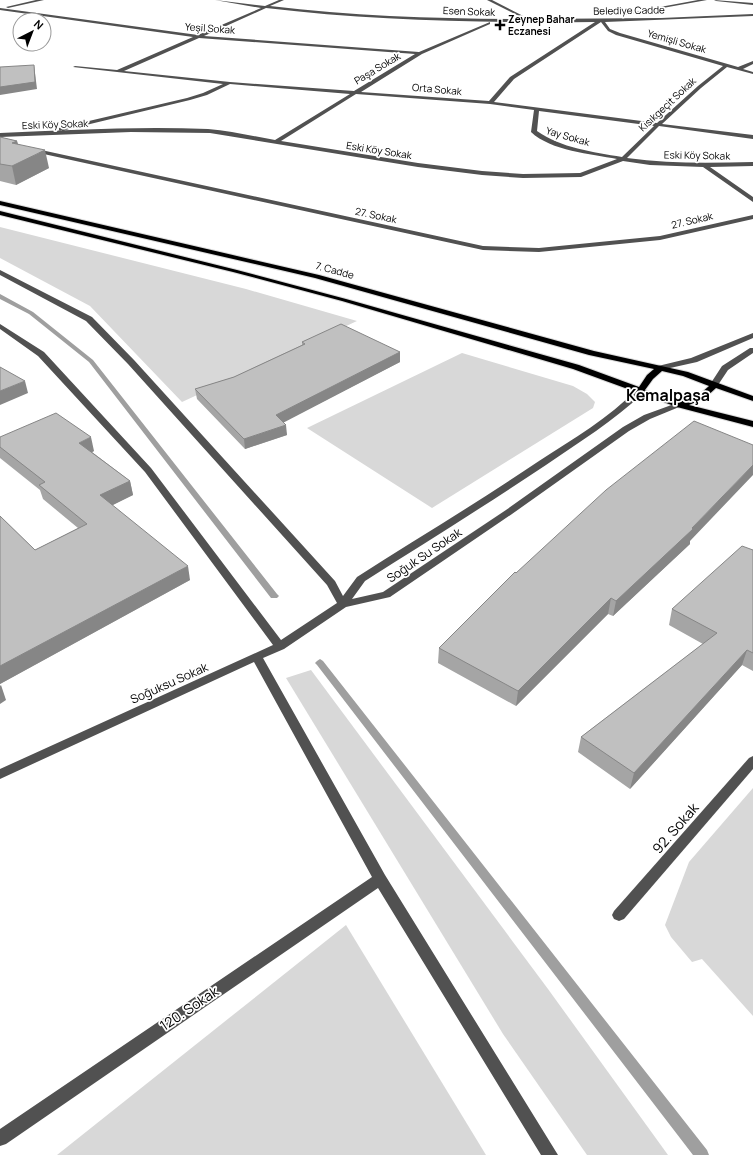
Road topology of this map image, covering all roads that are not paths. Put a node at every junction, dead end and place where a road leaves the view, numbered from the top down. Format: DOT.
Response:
graph roads {
  1 [pos="42,0"];
  2 [pos="217,0"];
  3 [pos="282,0"];
  4 [pos="489,0"];
  5 [pos="704,0"];
  6 [pos="716,0"];
  7 [pos="753,4"];
  8 [pos="266,8"];
  9 [pos="0,9"];
  10 [pos="753,15"];
  11 [pos="529,20"];
  12 [pos="602,20"];
  13 [pos="494,21"];
  14 [pos="197,36"];
  15 [pos="420,53"];
  16 [pos="753,62"];
  17 [pos="727,65"];
  18 [pos="75,67"];
  19 [pos="740,68"];
  20 [pos="118,72"];
  21 [pos="753,73"];
  22 [pos="230,82"];
  23 [pos="356,91"];
  24 [pos="490,103"];
  25 [pos="537,108"];
  26 [pos="657,125"];
  27 [pos="50,132"];
  28 [pos="0,135"];
  29 [pos="753,137"];
  30 [pos="0,140"];
  31 [pos="275,142"];
  32 [pos="7,143"];
  33 [pos="27,148"];
  34 [pos="623,159"];
  35 [pos="753,164"];
  36 [pos="704,165"];
  37 [pos="753,200"];
  38 [pos="0,203"];
  39 [pos="0,213"];
  40 [pos="753,216"];
  41 [pos="0,272"];
  42 [pos="0,326"];
  43 [pos="753,335"];
  44 [pos="753,350"];
  45 [pos="661,368"];
  46 [pos="713,386"];
  47 [pos="640,391"];
  48 [pos="753,399"];
  49 [pos="680,405"];
  50 [pos="753,424"];
  51 [pos="343,604"];
  52 [pos="280,646"];
  53 [pos="256,657"];
  54 [pos="753,761"];
  55 [pos="0,774"];
  56 [pos="380,879"];
  57 [pos="619,915"];
  58 [pos="0,1138"];
  59 [pos="550,1155"];
  1 -- 9 [label="street"];
  2 -- 8 [label="street, Esen Sokak"];
  3 -- 8 [label="street"];
  4 -- 11 [label="street"];
  5 -- 12 [label="street"];
  6 -- 7 [label="street"];
  8 -- 13 [label="street, Esen Sokak"];
  8 -- 14 [label="street"];
  9 -- 14 [label="street, Yeşil Sokak"];
  10 -- 12 [label="street, Belediye Cadde"];
  11 -- 12 [label="street, Belediye Cadde"];
  11 -- 13 [label="street, Esen Sokak"];
  12 -- 17 [label="street, Yemişli Sokak"];
  12 -- 24 [label="street"];
  13 -- 15 [label="street, Paşa Sokak"];
  14 -- 15 [label="street, Yeşil Sokak"];
  14 -- 20 [label="street"];
  15 -- 23 [label="street, Paşa Sokak"];
  16 -- 19 [label="street"];
  17 -- 19 [label="street, Yemişli Sokak"];
  17 -- 26 [label="street, Kısıkgeçit Sokak"];
  18 -- 20 [label="street, Orta Sokak"];
  19 -- 21 [label="street, Yemişli Sokak"];
  20 -- 22 [label="street, Orta Sokak"];
  22 -- 23 [label="street, Orta Sokak"];
  22 -- 27 [label="street"];
  23 -- 24 [label="street, Orta Sokak"];
  23 -- 31 [label="street, Paşa Sokak"];
  24 -- 25 [label="street, Orta Sokak"];
  25 -- 26 [label="street, Orta Sokak"];
  25 -- 34 [label="street, Yay Sokak"];
  26 -- 29 [label="street, Orta Sokak"];
  26 -- 34 [label="street, Kısıkgeçit Sokak"];
  27 -- 28 [label="street, Eski Köy Sokak"];
  27 -- 31 [label="street, Eski Köy Sokak"];
  30 -- 32 [label="street"];
  31 -- 34 [label="street, Eski Köy Sokak"];
  33 -- 40 [label="street, 27. Sokak"];
  34 -- 36 [label="street, Eski Köy Sokak"];
  35 -- 36 [label="street, Eski Köy Sokak"];
  36 -- 37 [label="street"];
  38 -- 45 [label="main road, 7. Cadde"];
  39 -- 47 [label="main road"];
  41 -- 51 [label="street"];
  42 -- 52 [label="street"];
  43 -- 45 [label="street"];
  44 -- 46 [label="street"];
  45 -- 46 [label="main road, 7. Cadde"];
  45 -- 47 [label="main road"];
  46 -- 48 [label="main road"];
  46 -- 49 [label="main road"];
  47 -- 49 [label="main road"];
  47 -- 51 [label="street, Soğuk Su Sokak"];
  49 -- 50 [label="main road"];
  49 -- 51 [label="street, Soğuk Su Sokak"];
  51 -- 52 [label="street, Soğuksu Sokak"];
  52 -- 53 [label="street, Soğuksu Sokak"];
  53 -- 55 [label="street, Soğuksu Sokak"];
  53 -- 56 [label="street"];
  54 -- 57 [label="street, 92. Sokak"];
  56 -- 58 [label="street, 120. Sokak"];
  56 -- 59 [label="street"];
}
